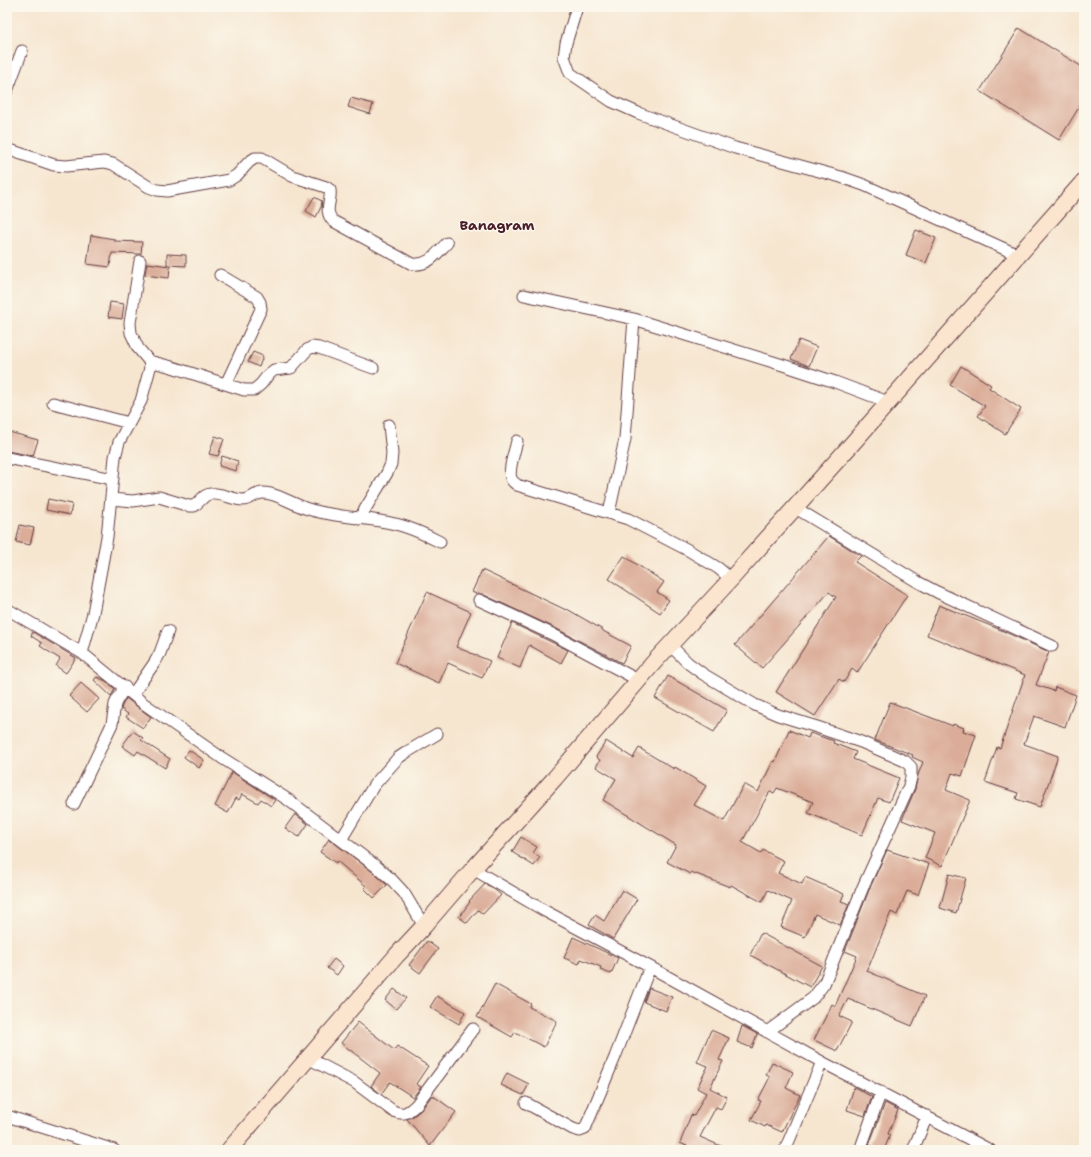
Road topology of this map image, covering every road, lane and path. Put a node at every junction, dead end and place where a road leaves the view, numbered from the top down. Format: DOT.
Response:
graph roads {
  1 [pos="577,7"];
  2 [pos="22,51"];
  3 [pos="7,91"];
  4 [pos="7,149"];
  5 [pos="1084,181"];
  6 [pos="447,243"];
  7 [pos="1018,255"];
  8 [pos="140,260"];
  9 [pos="220,275"];
  10 [pos="524,295"];
  11 [pos="634,319"];
  12 [pos="149,361"];
  13 [pos="372,368"];
  14 [pos="226,384"];
  15 [pos="888,402"];
  16 [pos="53,403"];
  17 [pos="129,423"];
  18 [pos="389,425"];
  19 [pos="517,441"];
  20 [pos="7,458"];
  21 [pos="113,479"];
  22 [pos="111,500"];
  23 [pos="794,507"];
  24 [pos="609,513"];
  25 [pos="359,519"];
  26 [pos="440,542"];
  27 [pos="731,579"];
  28 [pos="479,600"];
  29 [pos="7,609"];
  30 [pos="168,631"];
  31 [pos="670,645"];
  32 [pos="1052,646"];
  33 [pos="82,653"];
  34 [pos="638,680"];
  35 [pos="129,691"];
  36 [pos="437,734"];
  37 [pos="74,804"];
  38 [pos="341,840"];
  39 [pos="472,869"];
  40 [pos="424,926"];
  41 [pos="650,967"];
  42 [pos="473,1029"];
  43 [pos="767,1032"];
  44 [pos="308,1058"];
  45 [pos="822,1062"];
  46 [pos="881,1092"];
  47 [pos="526,1103"];
  48 [pos="7,1116"];
  49 [pos="927,1116"];
  50 [pos="114,1150"];
  51 [pos="229,1150"];
  52 [pos="785,1150"];
  53 [pos="860,1150"];
  54 [pos="913,1150"];
  55 [pos="990,1150"];
  1 -- 7 [label="street"];
  2 -- 3 [label="street"];
  4 -- 6 [label="street"];
  5 -- 7 [label="main road"];
  7 -- 15 [label="main road"];
  8 -- 12 [label="street"];
  9 -- 14 [label="street"];
  10 -- 11 [label="street"];
  11 -- 15 [label="street"];
  11 -- 24 [label="street"];
  12 -- 14 [label="street"];
  12 -- 17 [label="street"];
  13 -- 14 [label="street"];
  15 -- 23 [label="main road"];
  16 -- 17 [label="street"];
  17 -- 21 [label="street"];
  18 -- 25 [label="street"];
  19 -- 24 [label="street"];
  20 -- 21 [label="street"];
  21 -- 22 [label="street"];
  22 -- 25 [label="street"];
  22 -- 33 [label="street"];
  23 -- 27 [label="main road"];
  23 -- 32 [label="street"];
  24 -- 27 [label="street"];
  25 -- 26 [label="street"];
  27 -- 31 [label="main road"];
  28 -- 34 [label="street"];
  29 -- 33 [label="street"];
  30 -- 35 [label="street"];
  31 -- 34 [label="main road"];
  31 -- 43 [label="street"];
  33 -- 35 [label="street"];
  34 -- 39 [label="main road"];
  35 -- 37 [label="street"];
  35 -- 38 [label="street"];
  36 -- 38 [label="street"];
  38 -- 40 [label="street"];
  39 -- 40 [label="main road"];
  39 -- 41 [label="street"];
  40 -- 44 [label="main road"];
  41 -- 43 [label="street"];
  41 -- 47 [label="street"];
  42 -- 44 [label="street"];
  43 -- 45 [label="street"];
  44 -- 51 [label="main road"];
  45 -- 46 [label="street"];
  45 -- 52 [label="street"];
  46 -- 49 [label="street"];
  46 -- 53 [label="street"];
  48 -- 50 [label="street"];
  49 -- 54 [label="street"];
  49 -- 55 [label="street"];
}
